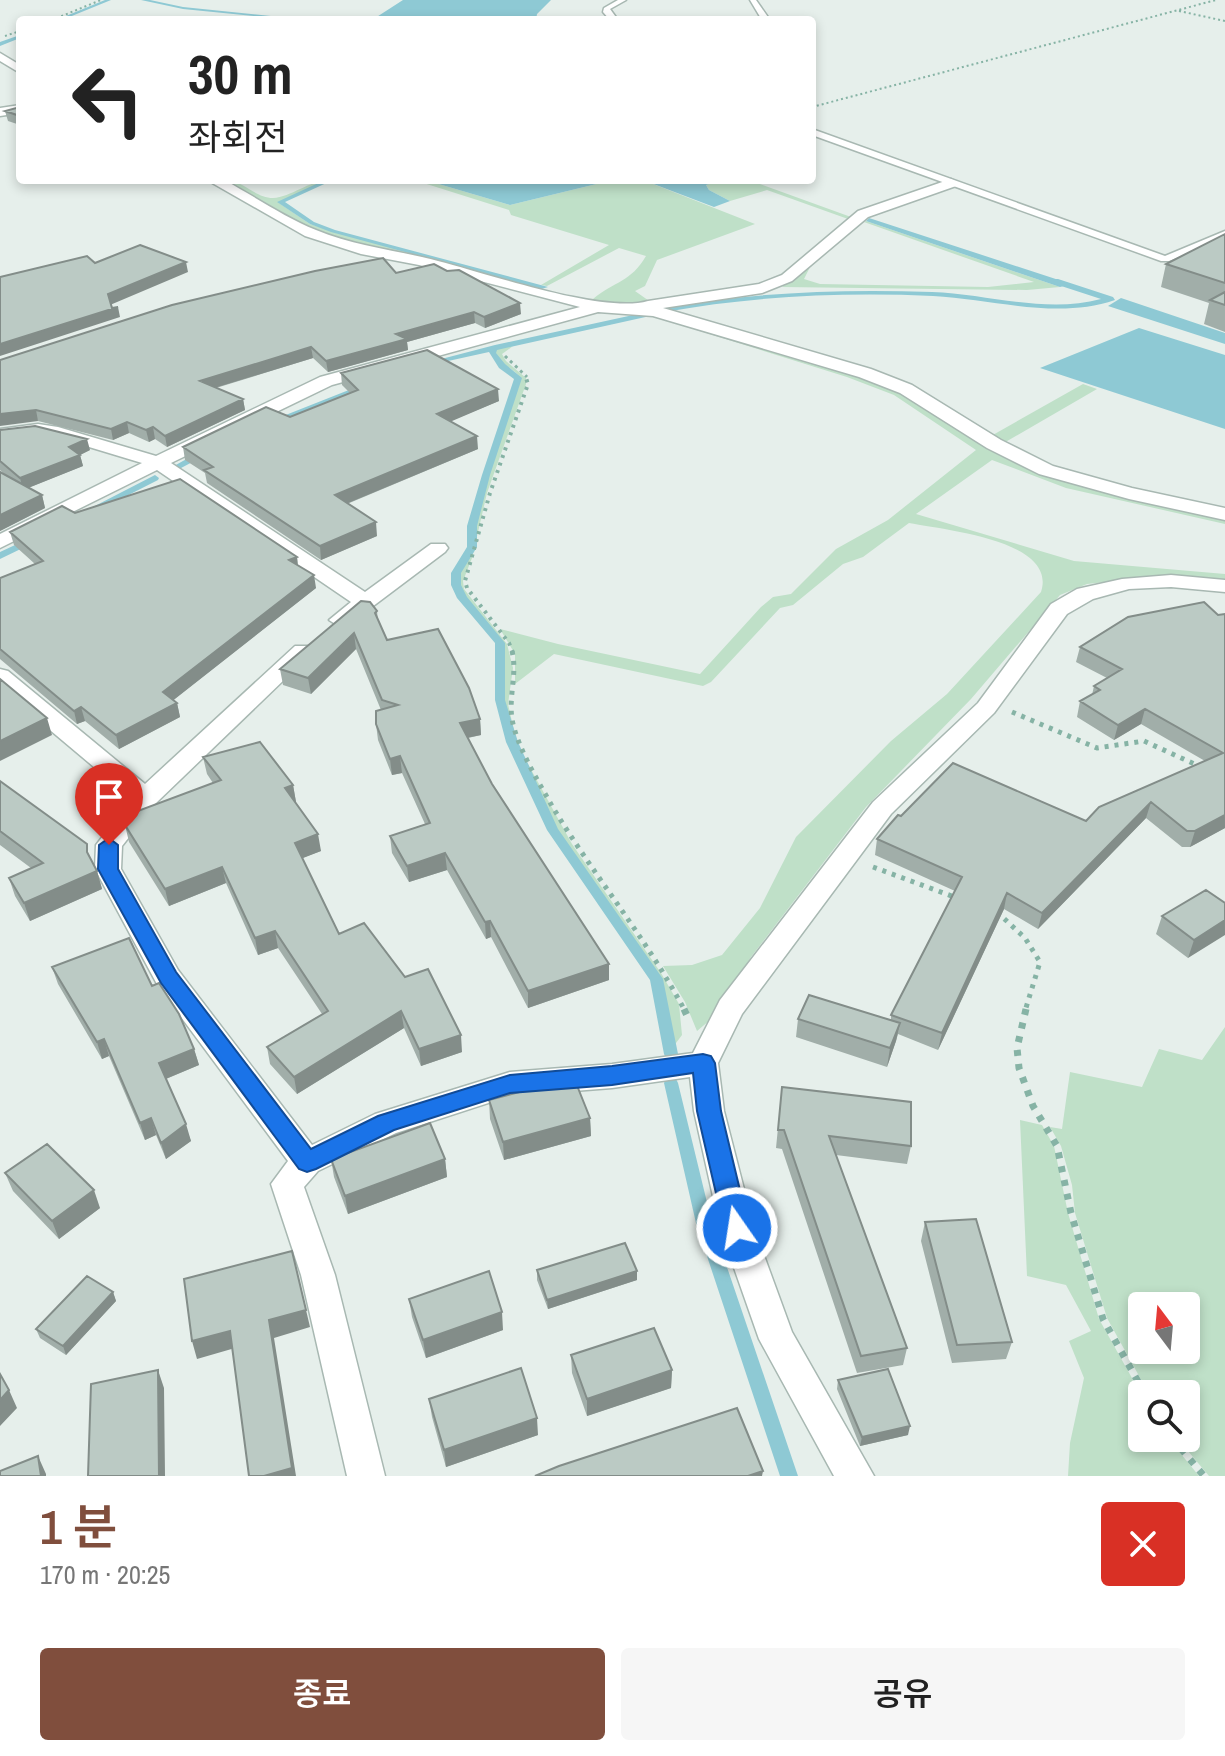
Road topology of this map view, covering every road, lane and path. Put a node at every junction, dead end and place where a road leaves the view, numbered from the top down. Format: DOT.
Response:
graph roads {
  1 [pos="101,0"];
  2 [pos="623,0"];
  3 [pos="1216,0"];
  4 [pos="1176,11"];
  5 [pos="62,16"];
  6 [pos="610,16"];
  7 [pos="1225,21"];
  8 [pos="816,106"];
  9 [pos="816,133"];
  10 [pos="951,183"];
  11 [pos="221,184"];
  12 [pos="1225,234"];
  13 [pos="386,257"];
  14 [pos="356,264"];
  15 [pos="598,307"];
  16 [pos="626,309"];
  17 [pos="522,330"];
  18 [pos="0,434"];
  19 [pos="157,462"];
  20 [pos="1225,514"];
  21 [pos="0,542"];
  22 [pos="438,548"];
  23 [pos="1225,586"];
  24 [pos="364,601"];
  25 [pos="0,676"];
  26 [pos="989,702"];
  27 [pos="1211,773"];
  28 [pos="146,798"];
  29 [pos="846,857"];
  30 [pos="972,903"];
  31 [pos="987,908"];
  32 [pos="703,1063"];
  33 [pos="307,1162"];
  34 [pos="1137,1380"];
  35 [pos="1184,1452"];
  36 [pos="366,1476"];
  37 [pos="855,1476"];
  38 [pos="1204,1476"];
  1 -- 5 [label="path"];
  2 -- 6 [label="lane"];
  3 -- 4 [label="path"];
  4 -- 7 [label="path"];
  4 -- 8 [label="path"];
  9 -- 10 [label="lane"];
  10 -- 12 [label="lane"];
  10 -- 16 [label="street"];
  11 -- 13 [label="street"];
  13 -- 14 [label="street"];
  13 -- 15 [label="street"];
  15 -- 16 [label="street"];
  15 -- 17 [label="street"];
  16 -- 20 [label="street"];
  17 -- 19 [label="street"];
  17 -- 32 [label="path"];
  18 -- 19 [label="street"];
  19 -- 21 [label="street"];
  19 -- 24 [label="street"];
  22 -- 24 [label="street"];
  23 -- 26 [label="street"];
  24 -- 28 [label="street"];
  25 -- 28 [label="street"];
  26 -- 27 [label="path"];
  26 -- 29 [label="street"];
  28 -- 33 [label="street"];
  29 -- 30 [label="path"];
  29 -- 32 [label="street"];
  31 -- 34 [label="path"];
  32 -- 33 [label="street"];
  32 -- 37 [label="street"];
  33 -- 36 [label="street"];
  35 -- 38 [label="path"];
}
